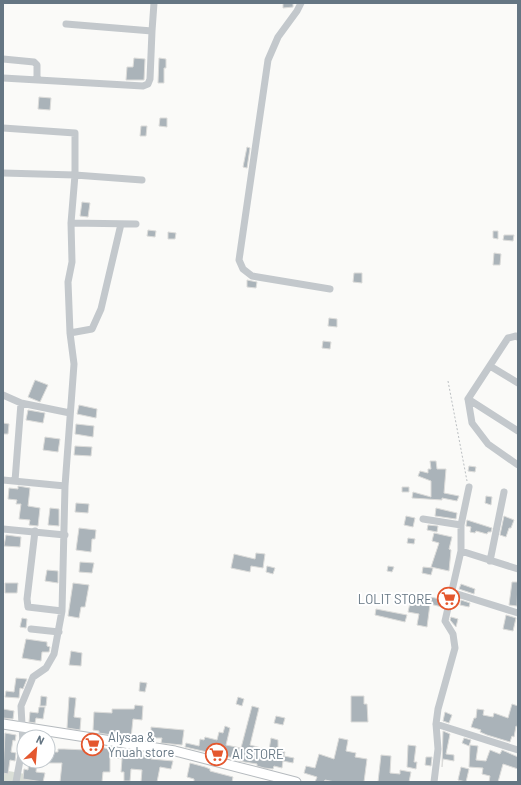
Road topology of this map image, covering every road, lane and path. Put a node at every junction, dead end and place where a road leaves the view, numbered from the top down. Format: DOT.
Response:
graph roads {
  1 [pos="154,3"];
  2 [pos="301,3"];
  3 [pos="66,24"];
  4 [pos="152,31"];
  5 [pos="3,59"];
  6 [pos="3,78"];
  7 [pos="37,79"];
  8 [pos="3,128"];
  9 [pos="3,173"];
  10 [pos="75,175"];
  11 [pos="142,180"];
  12 [pos="71,223"];
  13 [pos="122,224"];
  14 [pos="136,224"];
  15 [pos="330,289"];
  16 [pos="70,333"];
  17 [pos="518,337"];
  18 [pos="490,366"];
  19 [pos="448,381"];
  20 [pos="518,383"];
  21 [pos="3,395"];
  22 [pos="468,399"];
  23 [pos="21,404"];
  24 [pos="70,413"];
  25 [pos="518,430"];
  26 [pos="518,465"];
  27 [pos="3,480"];
  28 [pos="15,481"];
  29 [pos="65,486"];
  30 [pos="469,487"];
  31 [pos="504,492"];
  32 [pos="423,519"];
  33 [pos="461,525"];
  34 [pos="3,529"];
  35 [pos="35,531"];
  36 [pos="65,535"];
  37 [pos="461,551"];
  38 [pos="490,561"];
  39 [pos="518,569"];
  40 [pos="451,592"];
  41 [pos="62,611"];
  42 [pos="518,613"];
  43 [pos="31,629"];
  44 [pos="59,632"];
  45 [pos="3,724"];
  46 [pos="436,724"];
  47 [pos="22,727"];
  48 [pos="518,750"];
  49 [pos="16,782"];
  50 [pos="295,782"];
  51 [pos="434,782"];
  1 -- 4 [label="street"];
  2 -- 15 [label="street"];
  3 -- 4 [label="street"];
  4 -- 7 [label="street"];
  5 -- 7 [label="street"];
  6 -- 7 [label="street"];
  8 -- 10 [label="street"];
  9 -- 10 [label="street"];
  10 -- 11 [label="street"];
  10 -- 12 [label="street"];
  12 -- 13 [label="street"];
  12 -- 16 [label="street"];
  13 -- 14 [label="street"];
  13 -- 16 [label="street"];
  16 -- 24 [label="street"];
  17 -- 18 [label="street"];
  18 -- 20 [label="street"];
  18 -- 22 [label="street"];
  19 -- 30 [label="path"];
  21 -- 23 [label="street"];
  22 -- 25 [label="street"];
  22 -- 26 [label="street"];
  23 -- 24 [label="street"];
  23 -- 28 [label="street"];
  24 -- 29 [label="street"];
  27 -- 28 [label="street"];
  28 -- 29 [label="street"];
  29 -- 36 [label="street"];
  30 -- 33 [label="street"];
  31 -- 38 [label="street"];
  32 -- 33 [label="street"];
  33 -- 37 [label="street"];
  34 -- 35 [label="street"];
  35 -- 36 [label="street"];
  35 -- 41 [label="street"];
  36 -- 41 [label="street"];
  37 -- 38 [label="street"];
  37 -- 40 [label="street"];
  38 -- 39 [label="street"];
  40 -- 42 [label="street"];
  40 -- 46 [label="street"];
  41 -- 44 [label="street"];
  43 -- 44 [label="street"];
  44 -- 47 [label="street"];
  45 -- 47 [label="main road"];
  46 -- 48 [label="street"];
  46 -- 51 [label="street"];
  47 -- 49 [label="street"];
  47 -- 50 [label="main road"];
}
